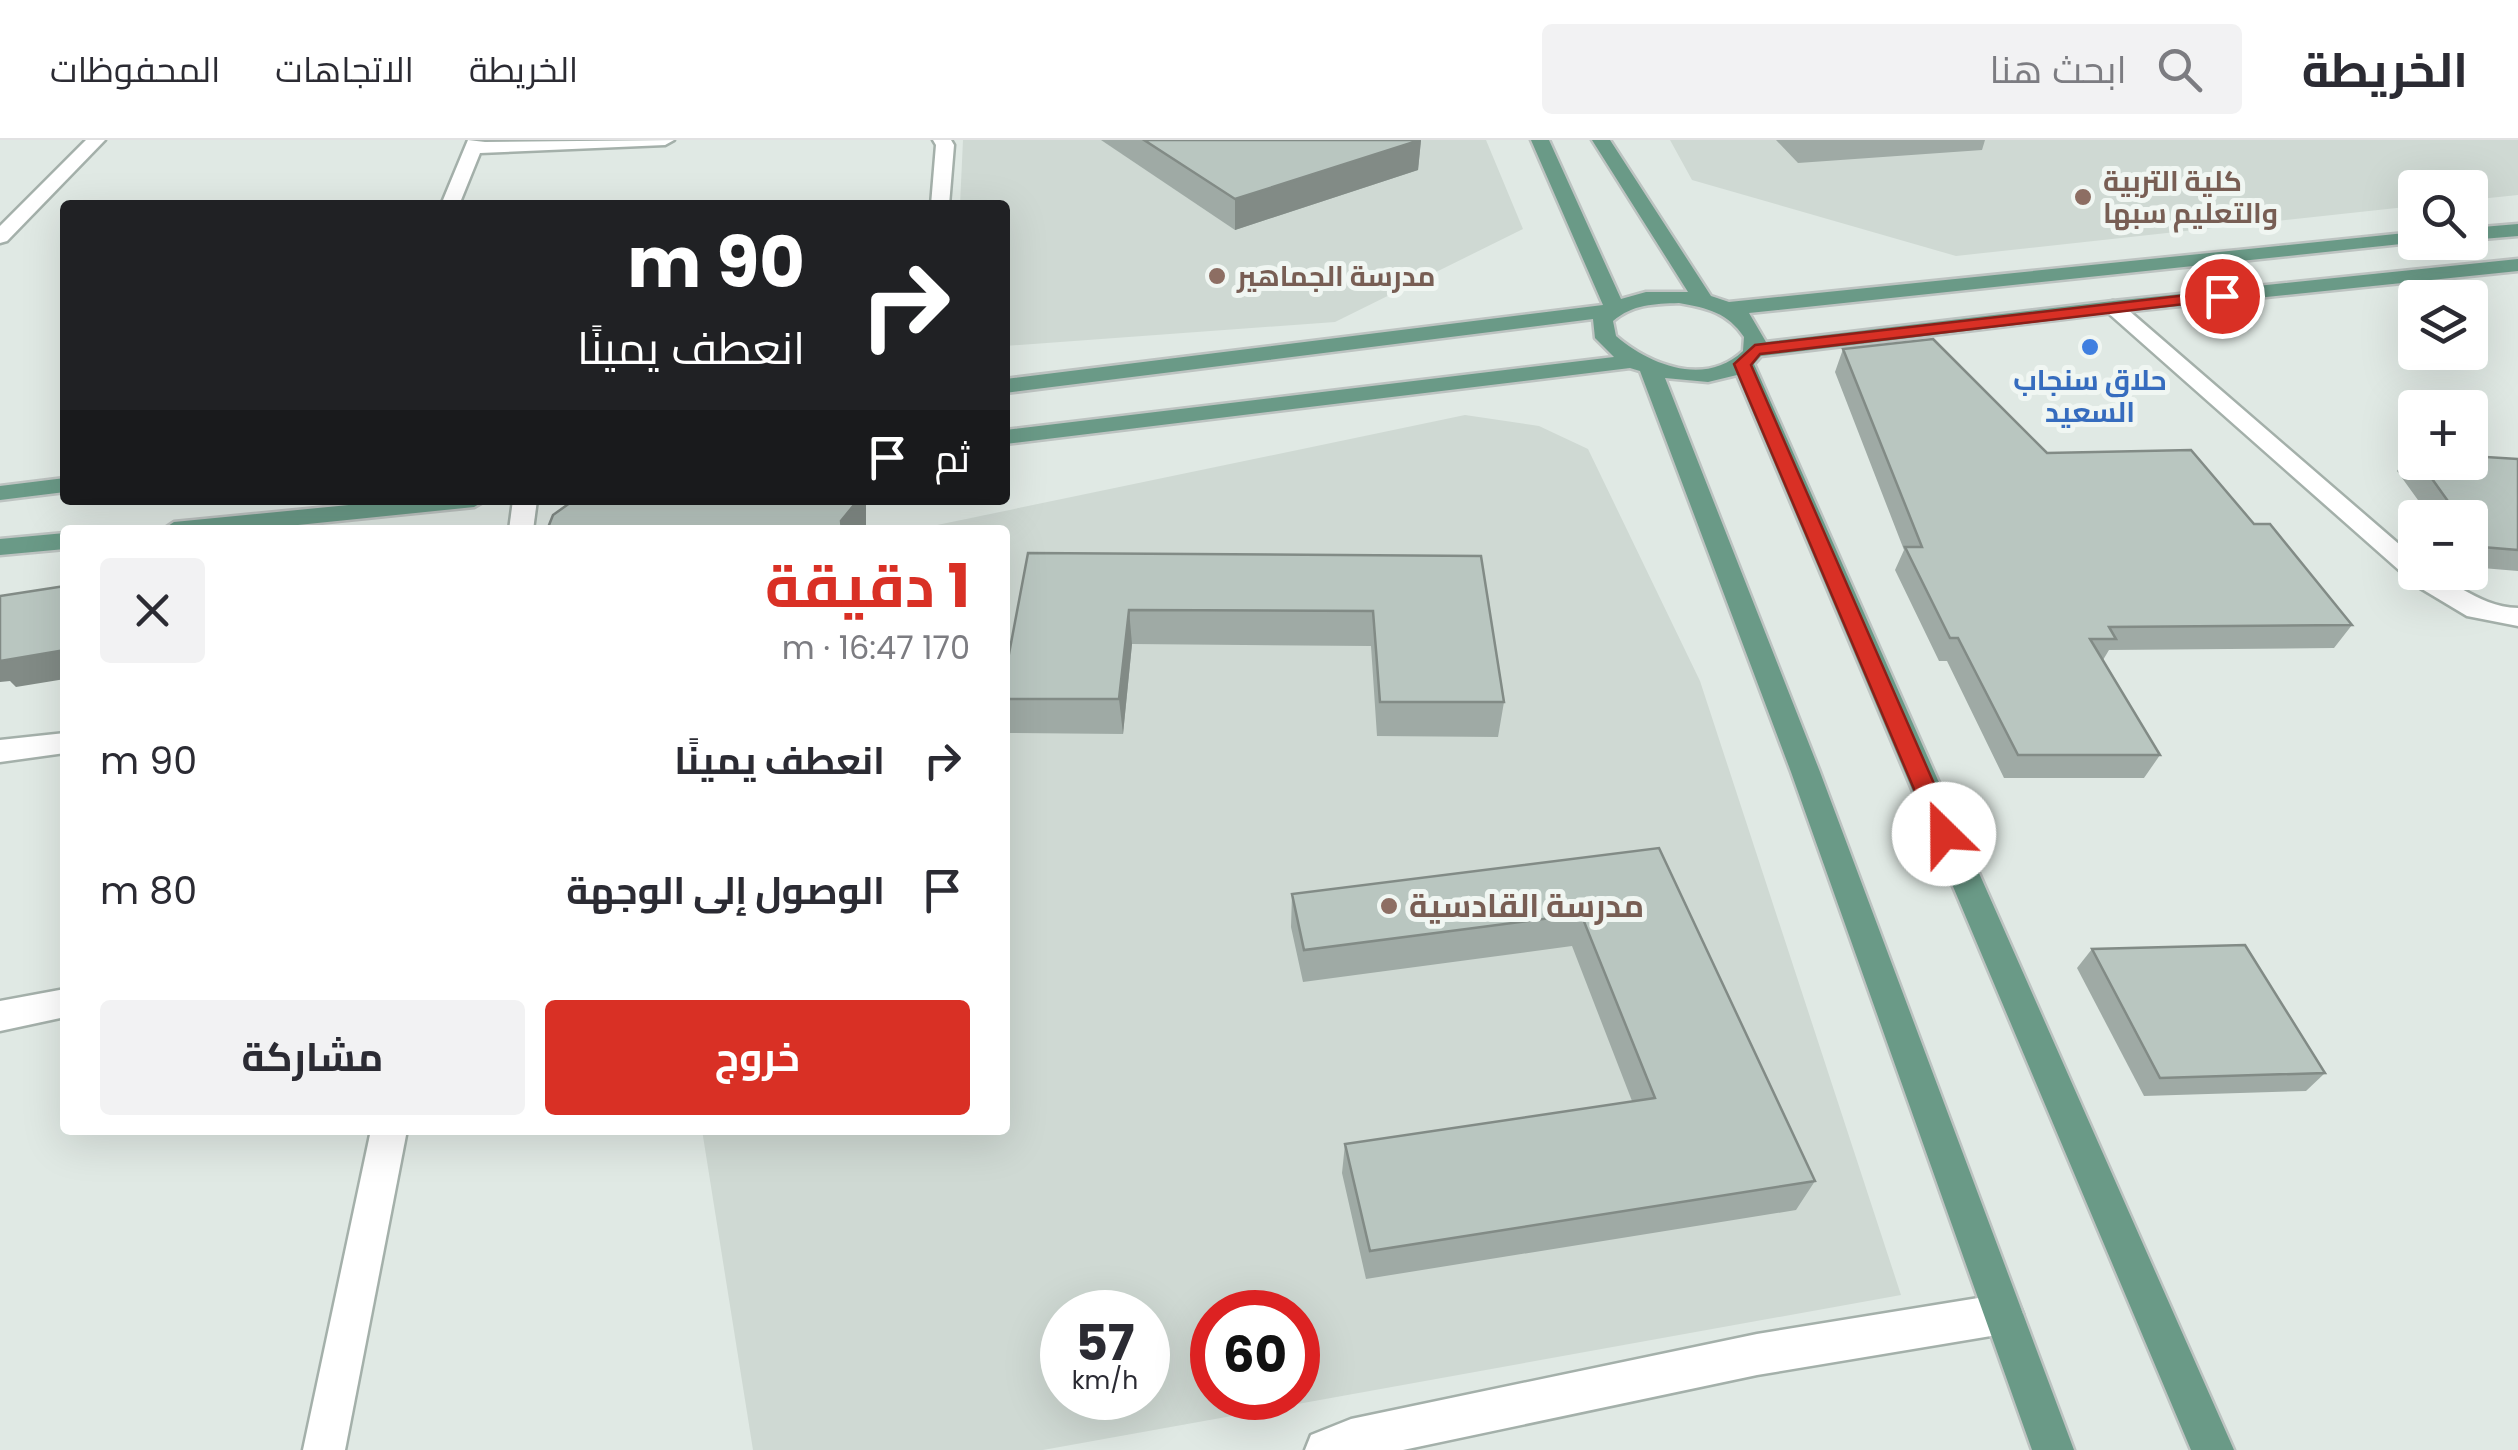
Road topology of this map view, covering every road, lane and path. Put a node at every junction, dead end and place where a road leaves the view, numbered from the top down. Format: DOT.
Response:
graph roads {
  1 [pos="96,140"];
  2 [pos="665,140"];
  3 [pos="942,140"];
  4 [pos="1540,140"];
  5 [pos="1601,140"];
  6 [pos="475,144"];
  7 [pos="452,200"];
  8 [pos="940,200"];
  9 [pos="2517,231"];
  10 [pos="2488,233"];
  11 [pos="0,237"];
  12 [pos="2398,240"];
  13 [pos="2518,265"];
  14 [pos="1704,301"];
  15 [pos="2113,307"];
  16 [pos="1611,308"];
  17 [pos="1726,309"];
  18 [pos="1749,357"];
  19 [pos="1641,365"];
  20 [pos="1010,385"];
  21 [pos="1010,436"];
  22 [pos="60,486"];
  23 [pos="0,493"];
  24 [pos="424,505"];
  25 [pos="224,525"];
  26 [pos="60,542"];
  27 [pos="0,548"];
  28 [pos="2398,557"];
  29 [pos="2437,590"];
  30 [pos="2518,617"];
  31 [pos="60,744"];
  32 [pos="0,751"];
  33 [pos="60,1003"];
  34 [pos="0,1016"];
  35 [pos="389,1135"];
  36 [pos="2003,1314"];
  37 [pos="324,1450"];
  38 [pos="1326,1450"];
  39 [pos="2052,1450"];
  40 [pos="2213,1450"];
  1 -- 11 [label="street"];
  2 -- 6 [label="street"];
  3 -- 8 [label="street"];
  4 -- 16 [label="main road"];
  5 -- 14 [label="main road"];
  6 -- 7 [label="street"];
  9 -- 10 [label="main road"];
  12 -- 17 [label="main road"];
  13 -- 15 [label="main road"];
  14 -- 16 [label="main road"];
  14 -- 17 [label="main road"];
  15 -- 18 [label="main road"];
  15 -- 28 [label="street"];
  16 -- 19 [label="main road"];
  16 -- 20 [label="main road"];
  17 -- 18 [label="main road"];
  18 -- 19 [label="main road"];
  18 -- 40 [label="main road"];
  19 -- 21 [label="main road"];
  19 -- 36 [label="main road"];
  22 -- 23 [label="main road"];
  24 -- 25 [label="main road"];
  26 -- 27 [label="main road"];
  29 -- 30 [label="street"];
  31 -- 32 [label="street"];
  33 -- 34 [label="street"];
  35 -- 37 [label="street"];
  36 -- 38 [label="street"];
  36 -- 39 [label="main road"];
}
